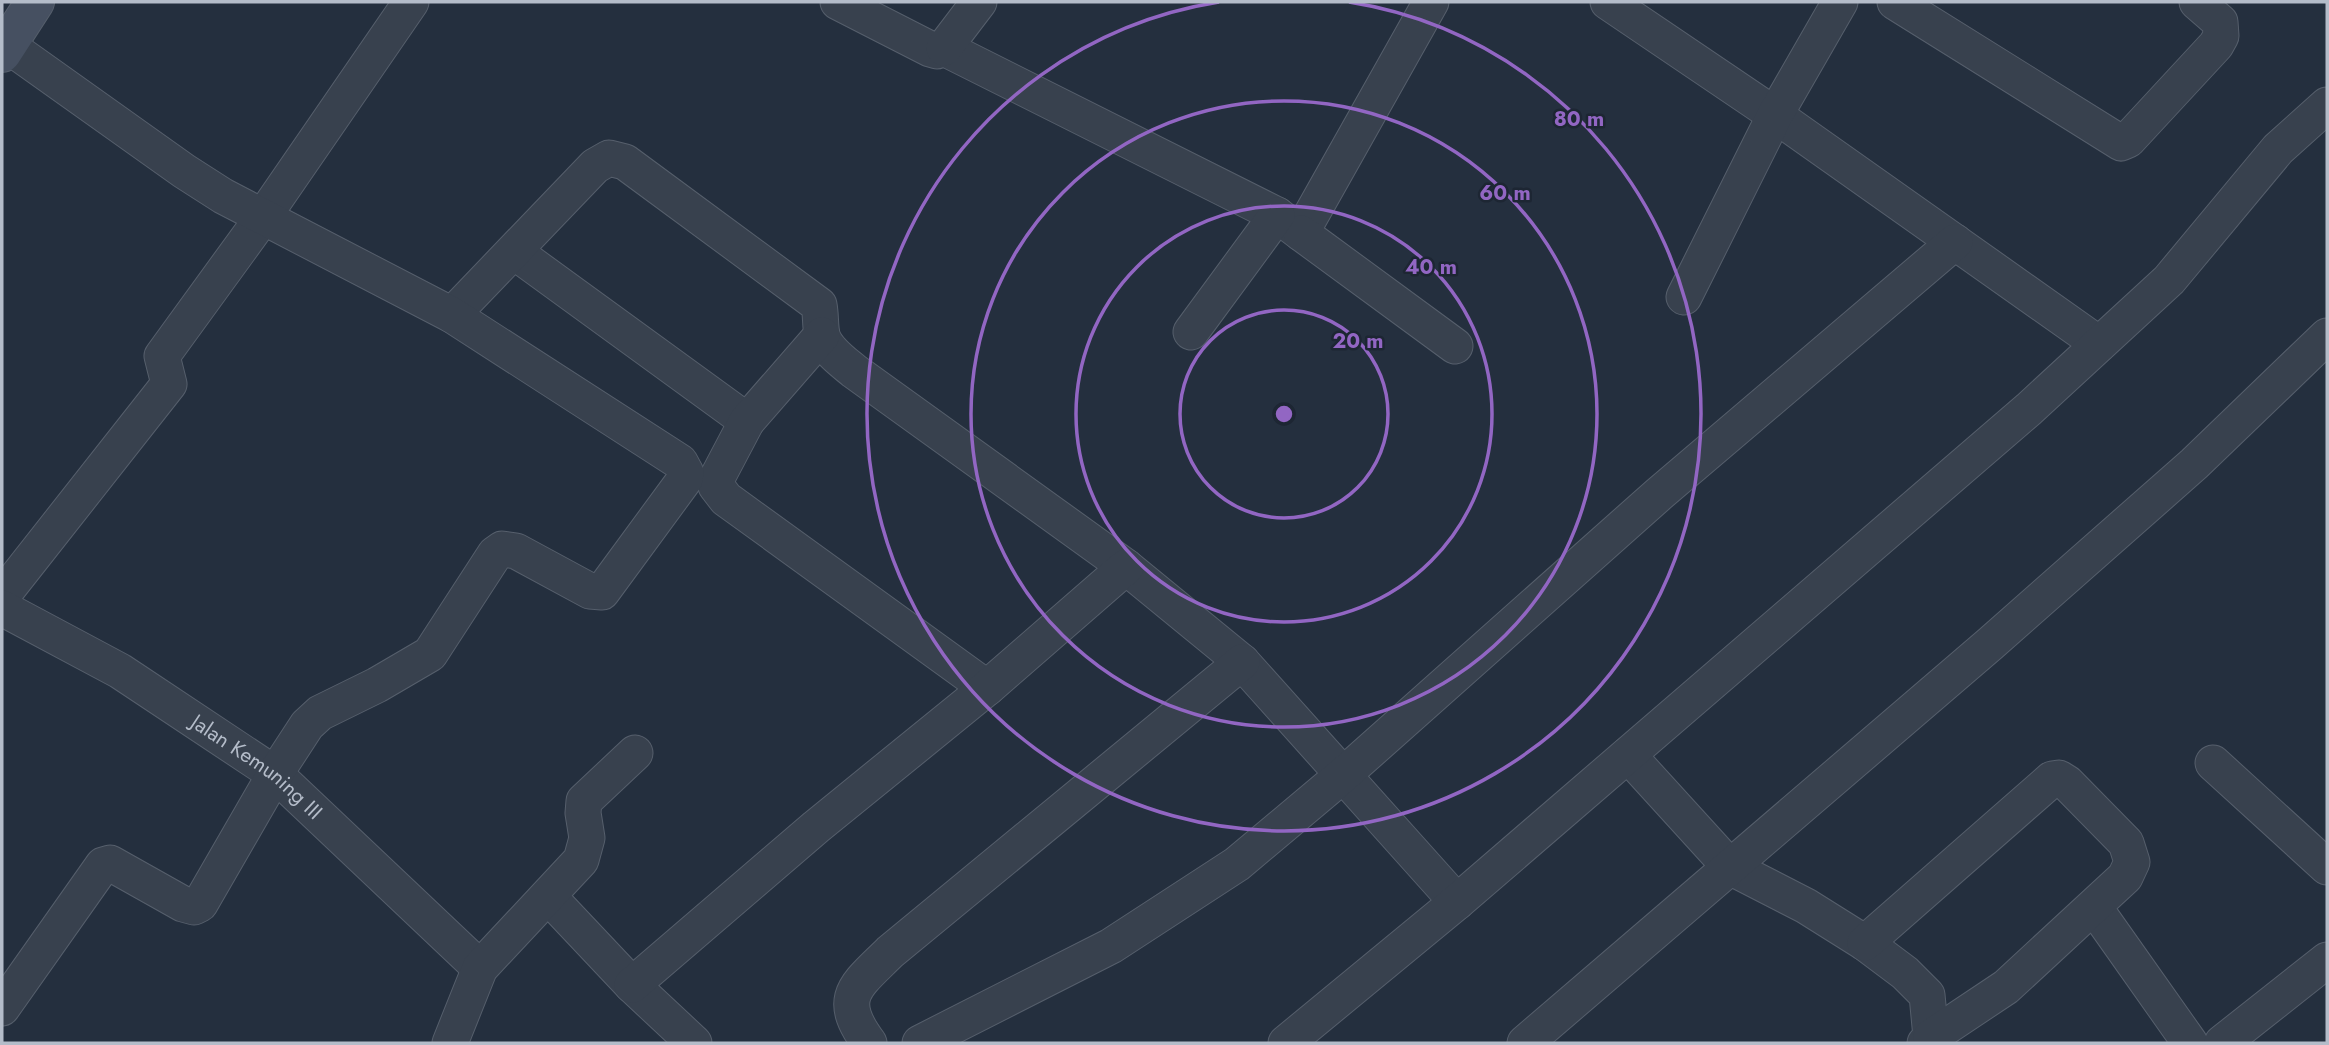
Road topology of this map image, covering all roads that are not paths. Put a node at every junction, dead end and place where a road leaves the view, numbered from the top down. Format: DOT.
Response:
graph roads {
  1 [pos="35,2"];
  2 [pos="411,2"];
  3 [pos="838,2"];
  4 [pos="979,2"];
  5 [pos="1431,2"];
  6 [pos="1608,2"];
  7 [pos="1840,2"];
  8 [pos="1895,2"];
  9 [pos="2197,2"];
  10 [pos="944,48"];
  11 [pos="4,49"];
  12 [pos="2327,106"];
  13 [pos="1774,116"];
  14 [pos="263,216"];
  15 [pos="1289,224"];
  16 [pos="1955,242"];
  17 [pos="523,258"];
  18 [pos="1684,297"];
  19 [pos="452,315"];
  20 [pos="1191,332"];
  21 [pos="822,335"];
  22 [pos="2327,336"];
  23 [pos="2099,344"];
  24 [pos="1455,346"];
  25 [pos="747,421"];
  26 [pos="1126,567"];
  27 [pos="2,596"];
  28 [pos="2,608"];
  29 [pos="1242,662"];
  30 [pos="987,688"];
  31 [pos="635,753"];
  32 [pos="1628,755"];
  33 [pos="2213,763"];
  34 [pos="275,774"];
  35 [pos="1343,775"];
  36 [pos="1730,867"];
  37 [pos="2327,867"];
  38 [pos="548,895"];
  39 [pos="1457,902"];
  40 [pos="2094,907"];
  41 [pos="1865,943"];
  42 [pos="2327,960"];
  43 [pos="480,968"];
  44 [pos="632,985"];
  45 [pos="2,1008"];
  46 [pos="1928,1040"];
  47 [pos="450,1043"];
  48 [pos="694,1043"];
  49 [pos="869,1043"];
  50 [pos="920,1043"];
  51 [pos="1286,1043"];
  52 [pos="1525,1043"];
  53 [pos="2190,1043"];
  54 [pos="2222,1043"];
  1 -- 11 [label="main road"];
  2 -- 14 [label="street"];
  3 -- 10 [label="street"];
  4 -- 10 [label="street"];
  5 -- 15 [label="street"];
  6 -- 13 [label="street"];
  7 -- 13 [label="street"];
  8 -- 9 [label="street"];
  10 -- 15 [label="street"];
  11 -- 14 [label="street"];
  12 -- 23 [label="street"];
  13 -- 16 [label="street"];
  13 -- 18 [label="street"];
  14 -- 19 [label="street"];
  14 -- 27 [label="street"];
  15 -- 20 [label="street"];
  15 -- 24 [label="street"];
  16 -- 23 [label="street"];
  16 -- 35 [label="street"];
  17 -- 25 [label="street"];
  19 -- 21 [label="street"];
  19 -- 34 [label="street"];
  21 -- 25 [label="street"];
  21 -- 26 [label="street"];
  22 -- 36 [label="street"];
  23 -- 32 [label="street"];
  25 -- 30 [label="street"];
  26 -- 29 [label="street"];
  26 -- 30 [label="street"];
  28 -- 34 [label="street, Jalan Kemuning III"];
  29 -- 35 [label="street"];
  29 -- 49 [label="street"];
  30 -- 44 [label="street"];
  31 -- 38 [label="street"];
  32 -- 36 [label="street"];
  32 -- 39 [label="street"];
  33 -- 37 [label="street"];
  34 -- 43 [label="street, Jalan Kemuning III"];
  34 -- 45 [label="street"];
  35 -- 39 [label="street"];
  35 -- 50 [label="street"];
  36 -- 41 [label="street"];
  36 -- 52 [label="street"];
  38 -- 43 [label="street"];
  38 -- 44 [label="street"];
  39 -- 51 [label="street"];
  40 -- 41 [label="street"];
  40 -- 46 [label="street"];
  40 -- 53 [label="street"];
  41 -- 46 [label="street"];
  42 -- 54 [label="street"];
  43 -- 47 [label="street"];
  44 -- 48 [label="street"];
}
